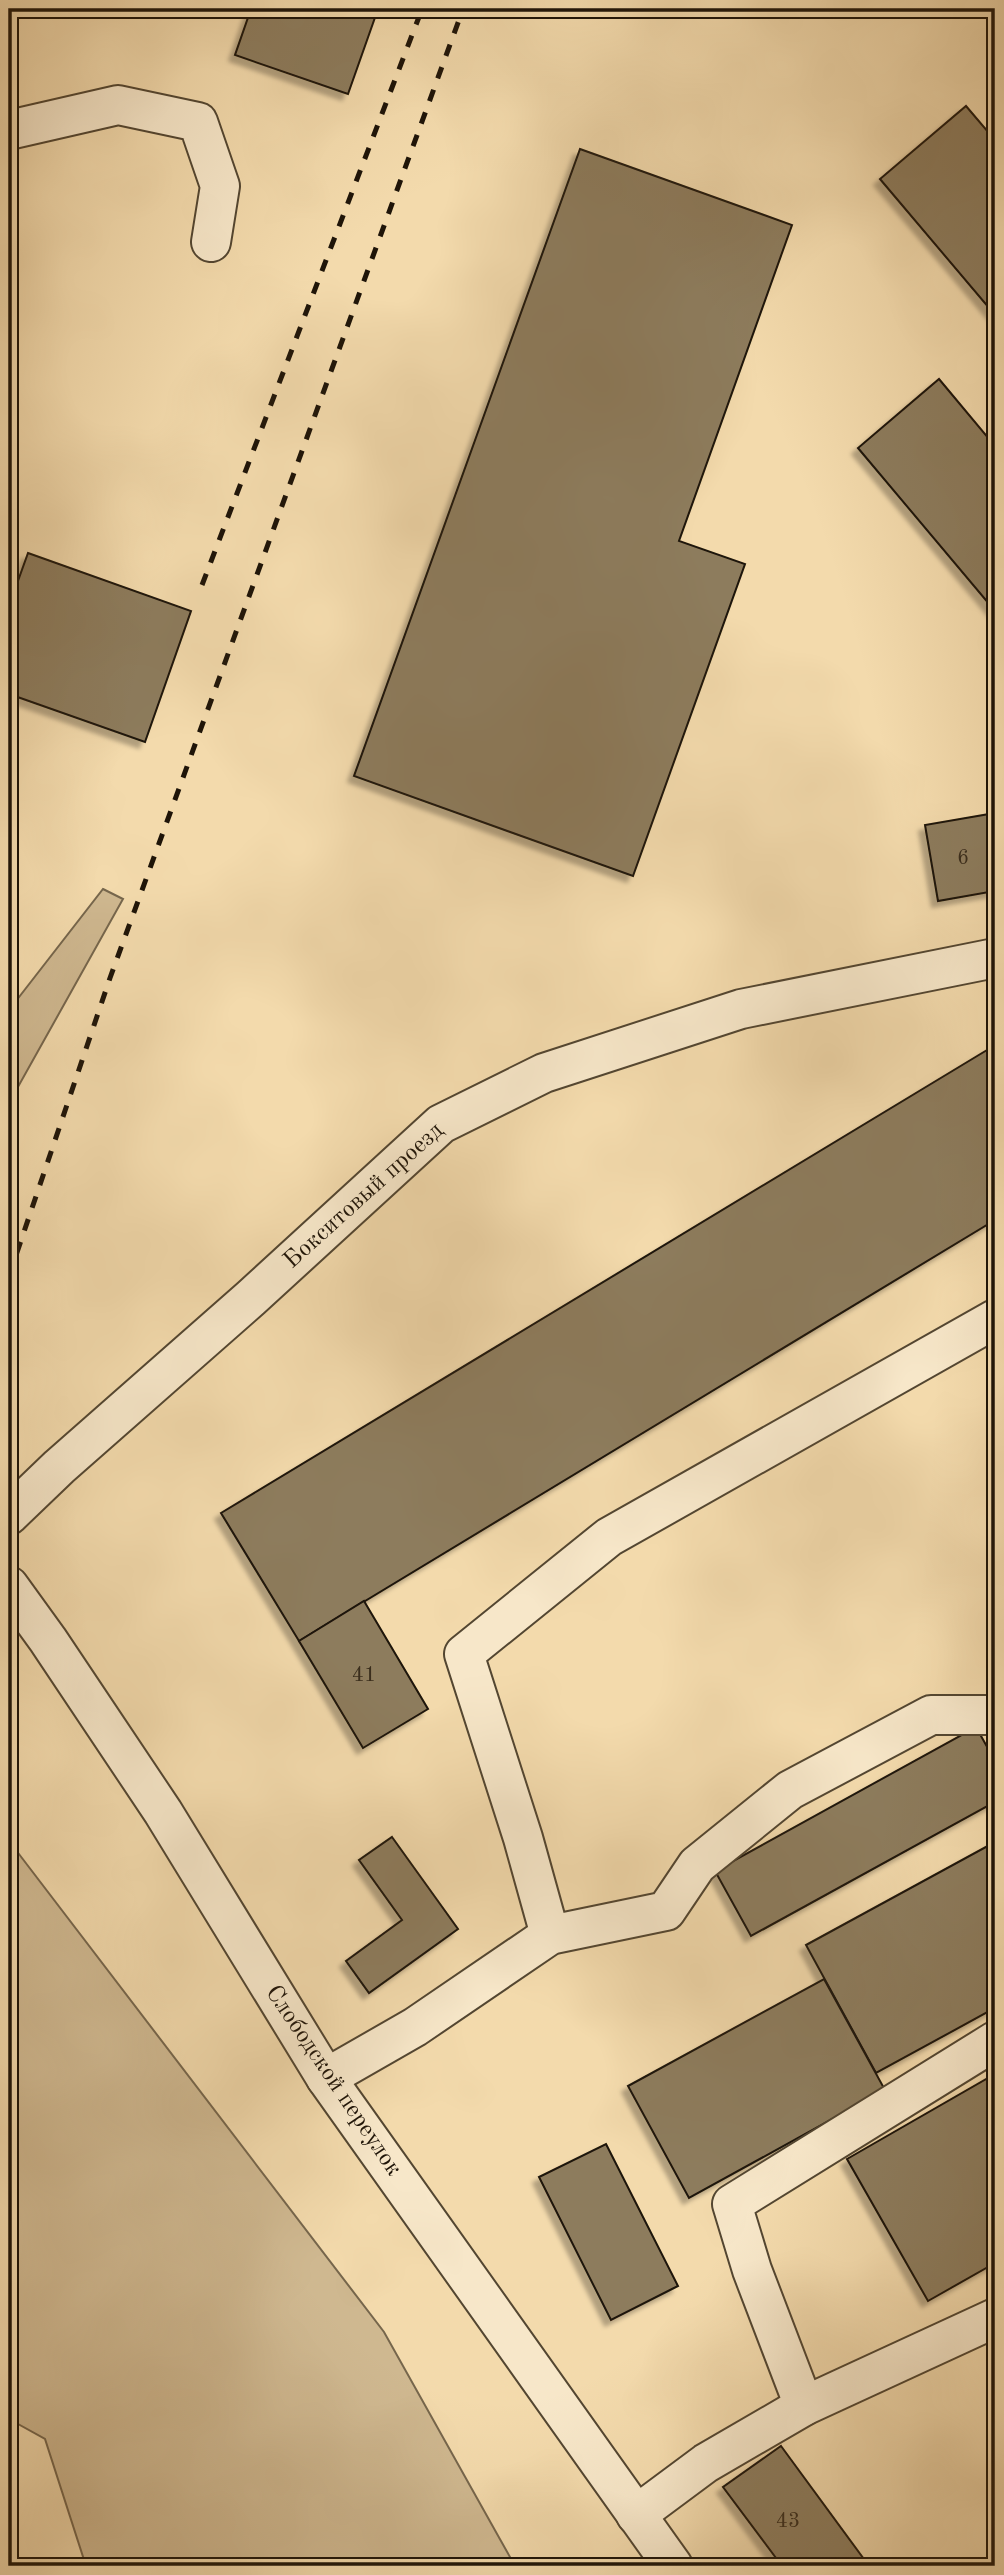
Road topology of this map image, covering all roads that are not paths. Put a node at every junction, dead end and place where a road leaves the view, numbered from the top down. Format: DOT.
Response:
graph roads {
  1 [pos="9,130"];
  2 [pos="211,242"];
  3 [pos="995,958"];
  4 [pos="995,1319"];
  5 [pos="9,1515"];
  6 [pos="9,1586"];
  7 [pos="995,1715"];
  8 [pos="550,1935"];
  9 [pos="995,2042"];
  10 [pos="326,2078"];
  11 [pos="995,2319"];
  12 [pos="804,2406"];
  13 [pos="636,2515"];
  14 [pos="673,2566"];
  1 -- 2 [label="street"];
  3 -- 5 [label="street, Бокситовый проезд"];
  4 -- 8 [label="street"];
  6 -- 10 [label="street, Слободской переулок"];
  7 -- 8 [label="street"];
  8 -- 10 [label="street"];
  9 -- 12 [label="street"];
  10 -- 13 [label="street, Слободской переулок"];
  11 -- 12 [label="street"];
  12 -- 13 [label="street"];
  13 -- 14 [label="street, Слободской переулок"];
}
